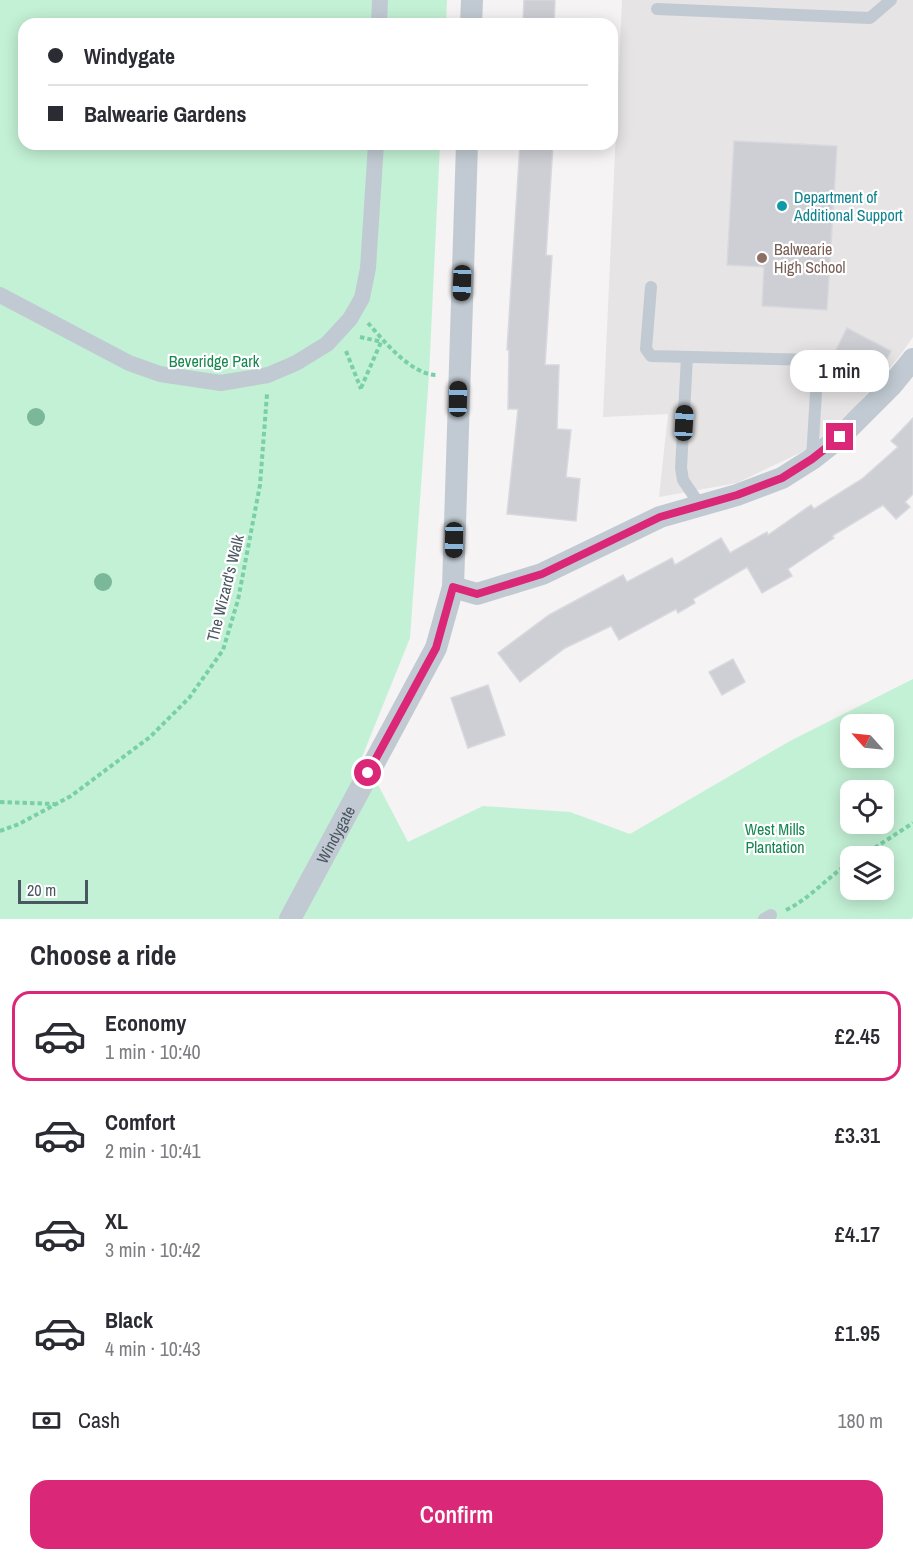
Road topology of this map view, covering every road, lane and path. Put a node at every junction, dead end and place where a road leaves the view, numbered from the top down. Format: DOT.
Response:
graph roads {
  1 [pos="380,0"];
  2 [pos="472,0"];
  3 [pos="891,0"];
  4 [pos="657,9"];
  5 [pos="379,18"];
  6 [pos="471,18"];
  7 [pos="375,150"];
  8 [pos="467,150"];
  9 [pos="651,287"];
  10 [pos="0,295"];
  11 [pos="356,309"];
  12 [pos="339,331"];
  13 [pos="381,342"];
  14 [pos="687,357"];
  15 [pos="913,359"];
  16 [pos="268,375"];
  17 [pos="459,375"];
  18 [pos="812,459"];
  19 [pos="700,506"];
  20 [pos="453,587"];
  21 [pos="0,802"];
  22 [pos="56,804"];
  23 [pos="913,824"];
  24 [pos="0,831"];
  25 [pos="878,846"];
  26 [pos="840,869"];
  27 [pos="768,917"];
  28 [pos="290,919"];
  1 -- 5 [label="street"];
  2 -- 6 [label="street"];
  3 -- 4 [label="lane"];
  7 -- 11 [label="street"];
  8 -- 17 [label="street, Windygate"];
  9 -- 14 [label="lane"];
  10 -- 16 [label="street"];
  11 -- 12 [label="street"];
  11 -- 17 [label="path"];
  12 -- 13 [label="path"];
  12 -- 16 [label="street"];
  14 -- 18 [label="lane"];
  14 -- 19 [label="lane"];
  15 -- 18 [label="street"];
  16 -- 22 [label="path, The Wizard's Walk"];
  17 -- 20 [label="street, Windygate"];
  18 -- 19 [label="street"];
  19 -- 20 [label="street"];
  20 -- 28 [label="street, Windygate"];
  21 -- 22 [label="path"];
  22 -- 24 [label="path, The Wizard's Walk"];
  23 -- 25 [label="path"];
  26 -- 27 [label="path"];
}
